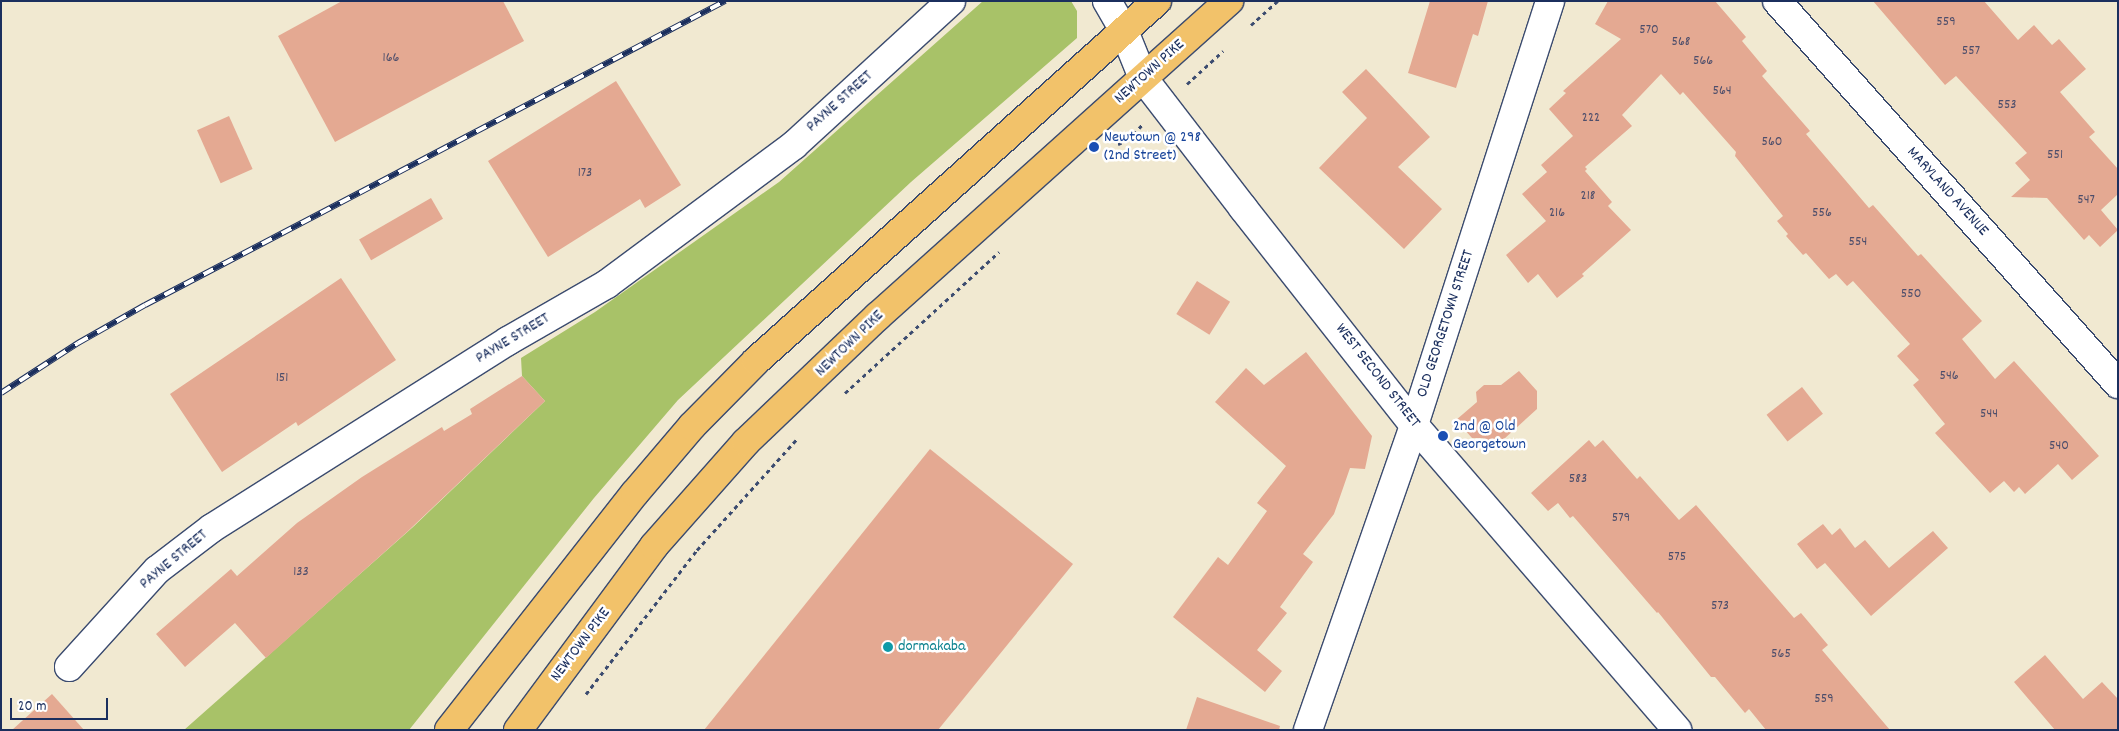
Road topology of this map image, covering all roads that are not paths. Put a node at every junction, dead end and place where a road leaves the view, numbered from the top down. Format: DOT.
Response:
graph roads {
  1 [pos="951,1"];
  2 [pos="1107,1"];
  3 [pos="1157,1"];
  4 [pos="1229,1"];
  5 [pos="1550,1"];
  6 [pos="1777,1"];
  7 [pos="1124,31"];
  8 [pos="1143,78"];
  9 [pos="2118,384"];
  10 [pos="1414,425"];
  11 [pos="69,667"];
  12 [pos="449,730"];
  13 [pos="518,730"];
  14 [pos="1308,730"];
  15 [pos="1677,730"];
  1 -- 11 [label="street, PAYNE STREET"];
  2 -- 7 [label="street, WEST SECOND STREET"];
  3 -- 7 [label="main road"];
  4 -- 8 [label="main road, NEWTOWN PIKE"];
  5 -- 10 [label="street, OLD GEORGETOWN STREET"];
  6 -- 9 [label="street, MARYLAND AVENUE"];
  7 -- 8 [label="street, WEST SECOND STREET"];
  7 -- 12 [label="main road"];
  8 -- 10 [label="street, WEST SECOND STREET"];
  8 -- 13 [label="main road, NEWTOWN PIKE"];
  10 -- 14 [label="street, OLD GEORGETOWN STREET"];
  10 -- 15 [label="street, WEST SECOND STREET"];
}
